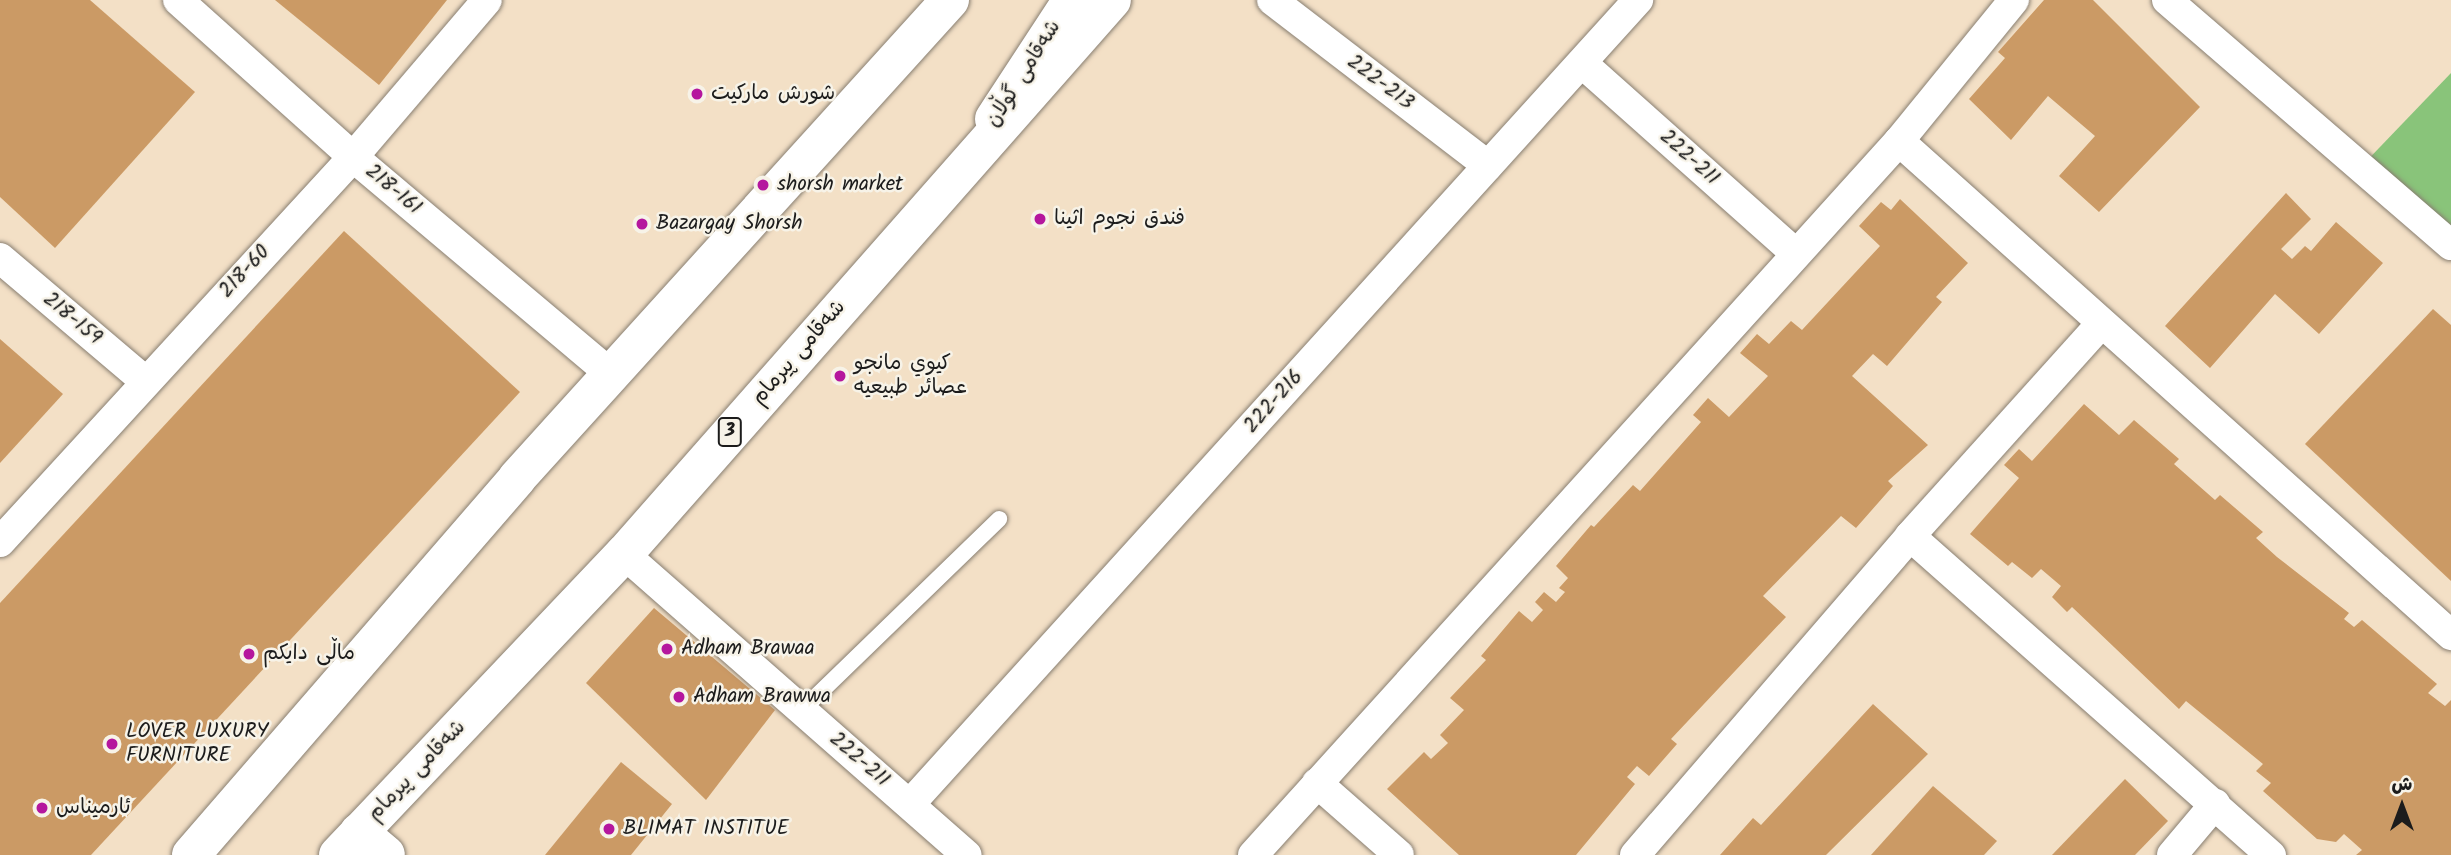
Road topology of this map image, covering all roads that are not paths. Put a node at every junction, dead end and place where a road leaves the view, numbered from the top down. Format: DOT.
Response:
graph roads {
  1 [pos="178,0"];
  2 [pos="486,0"];
  3 [pos="950,0"];
  4 [pos="1072,0"];
  5 [pos="1112,0"];
  6 [pos="1272,0"];
  7 [pos="1637,0"];
  8 [pos="2014,0"];
  9 [pos="2167,0"];
  10 [pos="1583,64"];
  11 [pos="1899,141"];
  12 [pos="978,148"];
  13 [pos="353,156"];
  14 [pos="1488,166"];
  15 [pos="2451,245"];
  16 [pos="1795,253"];
  17 [pos="0,258"];
  18 [pos="2101,324"];
  19 [pos="612,375"];
  20 [pos="144,380"];
  21 [pos="999,519"];
  22 [pos="1910,536"];
  23 [pos="0,542"];
  24 [pos="624,554"];
  25 [pos="2451,635"];
  26 [pos="801,711"];
  27 [pos="1317,783"];
  28 [pos="910,804"];
  29 [pos="2215,804"];
  30 [pos="361,847"];
  31 [pos="209,849"];
  32 [pos="967,855"];
  33 [pos="1253,855"];
  34 [pos="1399,855"];
  35 [pos="1635,855"];
  36 [pos="2172,855"];
  37 [pos="2271,855"];
  1 -- 13 [label="street, 218-161"];
  2 -- 13 [label="street, 218-60"];
  3 -- 19 [label="main road"];
  4 -- 12 [label="main road, شەقامی گوڵان"];
  5 -- 12 [label="main road, شەقامی پیرمام / 3"];
  6 -- 14 [label="street, 222-213"];
  7 -- 10 [label="street, 222-216"];
  8 -- 11 [label="street"];
  9 -- 15 [label="street"];
  10 -- 14 [label="street, 222-216"];
  10 -- 16 [label="street, 222-211"];
  11 -- 16 [label="street"];
  11 -- 18 [label="street"];
  12 -- 24 [label="main road, شەقامی پیرمام / 3"];
  13 -- 19 [label="street, 218-161"];
  13 -- 20 [label="street, 218-60"];
  14 -- 28 [label="street, 222-216"];
  16 -- 27 [label="street"];
  17 -- 20 [label="street, 218-159"];
  18 -- 22 [label="street"];
  18 -- 25 [label="street"];
  19 -- 31 [label="main road"];
  20 -- 23 [label="street, 218-60"];
  21 -- 26 [label="lane"];
  22 -- 29 [label="street"];
  22 -- 35 [label="street"];
  24 -- 26 [label="street, 222-211"];
  24 -- 30 [label="main road, شەقامی پیرمام / 3"];
  26 -- 28 [label="street, 222-211"];
  27 -- 33 [label="street"];
  27 -- 34 [label="street"];
  28 -- 32 [label="street, 222-211"];
  29 -- 36 [label="street"];
  29 -- 37 [label="street"];
}
